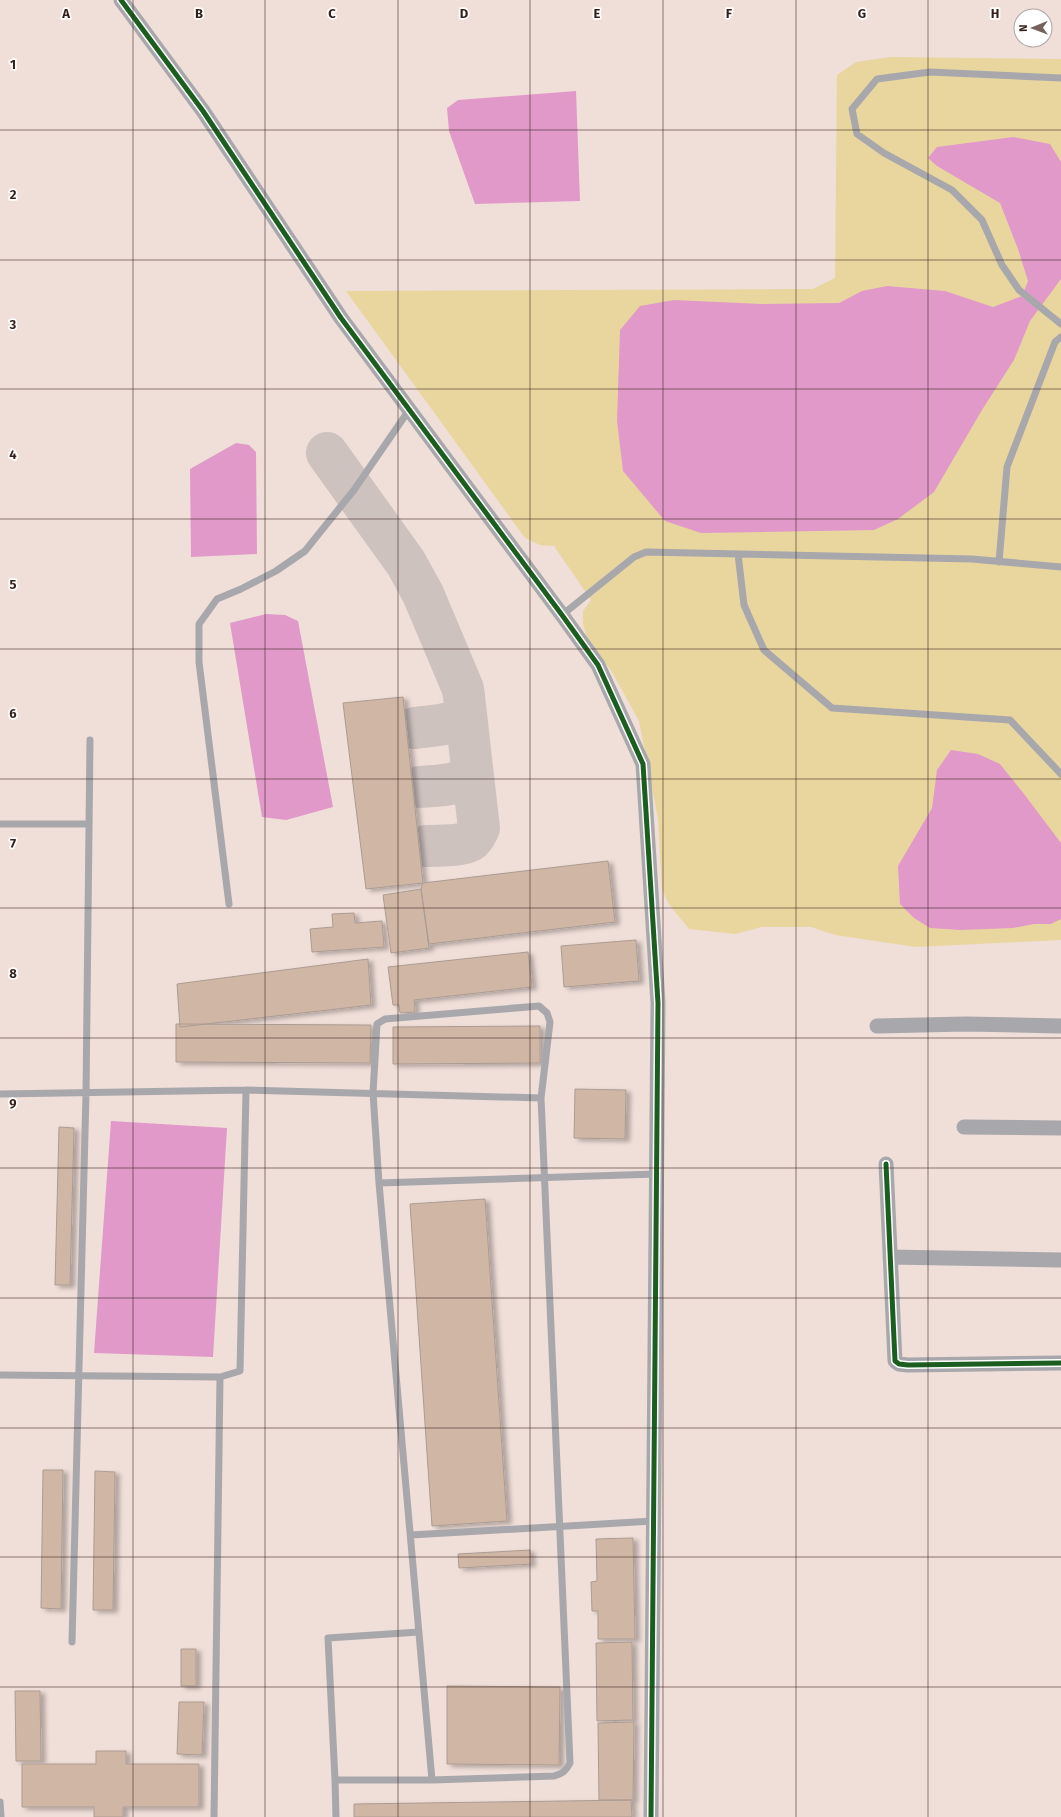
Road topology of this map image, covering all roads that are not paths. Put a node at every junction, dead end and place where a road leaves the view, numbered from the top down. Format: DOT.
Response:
graph roads {
  1 [pos="121,0"];
  2 [pos="1061,78"];
  3 [pos="1061,324"];
  4 [pos="1061,337"];
  5 [pos="409,410"];
  6 [pos="738,554"];
  7 [pos="999,562"];
  8 [pos="1061,567"];
  9 [pos="562,615"];
  10 [pos="90,740"];
  11 [pos="1061,774"];
  12 [pos="0,824"];
  13 [pos="89,824"];
  14 [pos="229,904"];
  15 [pos="877,1026"];
  16 [pos="1061,1026"];
  17 [pos="246,1090"];
  18 [pos="86,1093"];
  19 [pos="373,1093"];
  20 [pos="0,1094"];
  21 [pos="541,1098"];
  22 [pos="964,1127"];
  23 [pos="1061,1128"];
  24 [pos="886,1164"];
  25 [pos="656,1174"];
  26 [pos="543,1178"];
  27 [pos="380,1183"];
  28 [pos="890,1257"];
  29 [pos="1061,1260"];
  30 [pos="1061,1363"];
  31 [pos="0,1375"];
  32 [pos="77,1375"];
  33 [pos="220,1377"];
  34 [pos="653,1521"];
  35 [pos="559,1526"];
  36 [pos="411,1536"];
  37 [pos="419,1632"];
  38 [pos="72,1642"];
  39 [pos="335,1780"];
  40 [pos="432,1780"];
  41 [pos="0,1802"];
  42 [pos="1,1817"];
  43 [pos="214,1817"];
  44 [pos="336,1817"];
  45 [pos="651,1817"];
  1 -- 5 [label="street"];
  2 -- 3 [label="lane"];
  4 -- 7 [label="lane"];
  5 -- 9 [label="street"];
  5 -- 14 [label="lane"];
  6 -- 7 [label="lane"];
  6 -- 9 [label="lane"];
  6 -- 11 [label="lane"];
  7 -- 8 [label="lane"];
  9 -- 25 [label="street"];
  10 -- 13 [label="lane"];
  12 -- 13 [label="lane"];
  13 -- 18 [label="lane"];
  15 -- 16 [label="street"];
  17 -- 18 [label="lane"];
  17 -- 19 [label="lane"];
  17 -- 33 [label="lane"];
  18 -- 20 [label="lane"];
  18 -- 32 [label="lane"];
  19 -- 21 [label="lane"];
  19 -- 21 [label="lane"];
  19 -- 27 [label="lane"];
  21 -- 26 [label="lane"];
  22 -- 23 [label="street"];
  24 -- 28 [label="street"];
  25 -- 26 [label="lane"];
  25 -- 34 [label="street"];
  26 -- 27 [label="lane"];
  26 -- 35 [label="lane"];
  27 -- 36 [label="lane"];
  28 -- 29 [label="street"];
  28 -- 30 [label="street"];
  31 -- 32 [label="lane"];
  32 -- 33 [label="lane"];
  32 -- 38 [label="lane"];
  33 -- 43 [label="lane"];
  34 -- 35 [label="lane"];
  34 -- 45 [label="street"];
  35 -- 36 [label="lane"];
  35 -- 40 [label="lane"];
  36 -- 37 [label="lane"];
  37 -- 39 [label="lane"];
  37 -- 40 [label="lane"];
  39 -- 40 [label="lane"];
  39 -- 44 [label="lane"];
  41 -- 42 [label="lane"];
}
